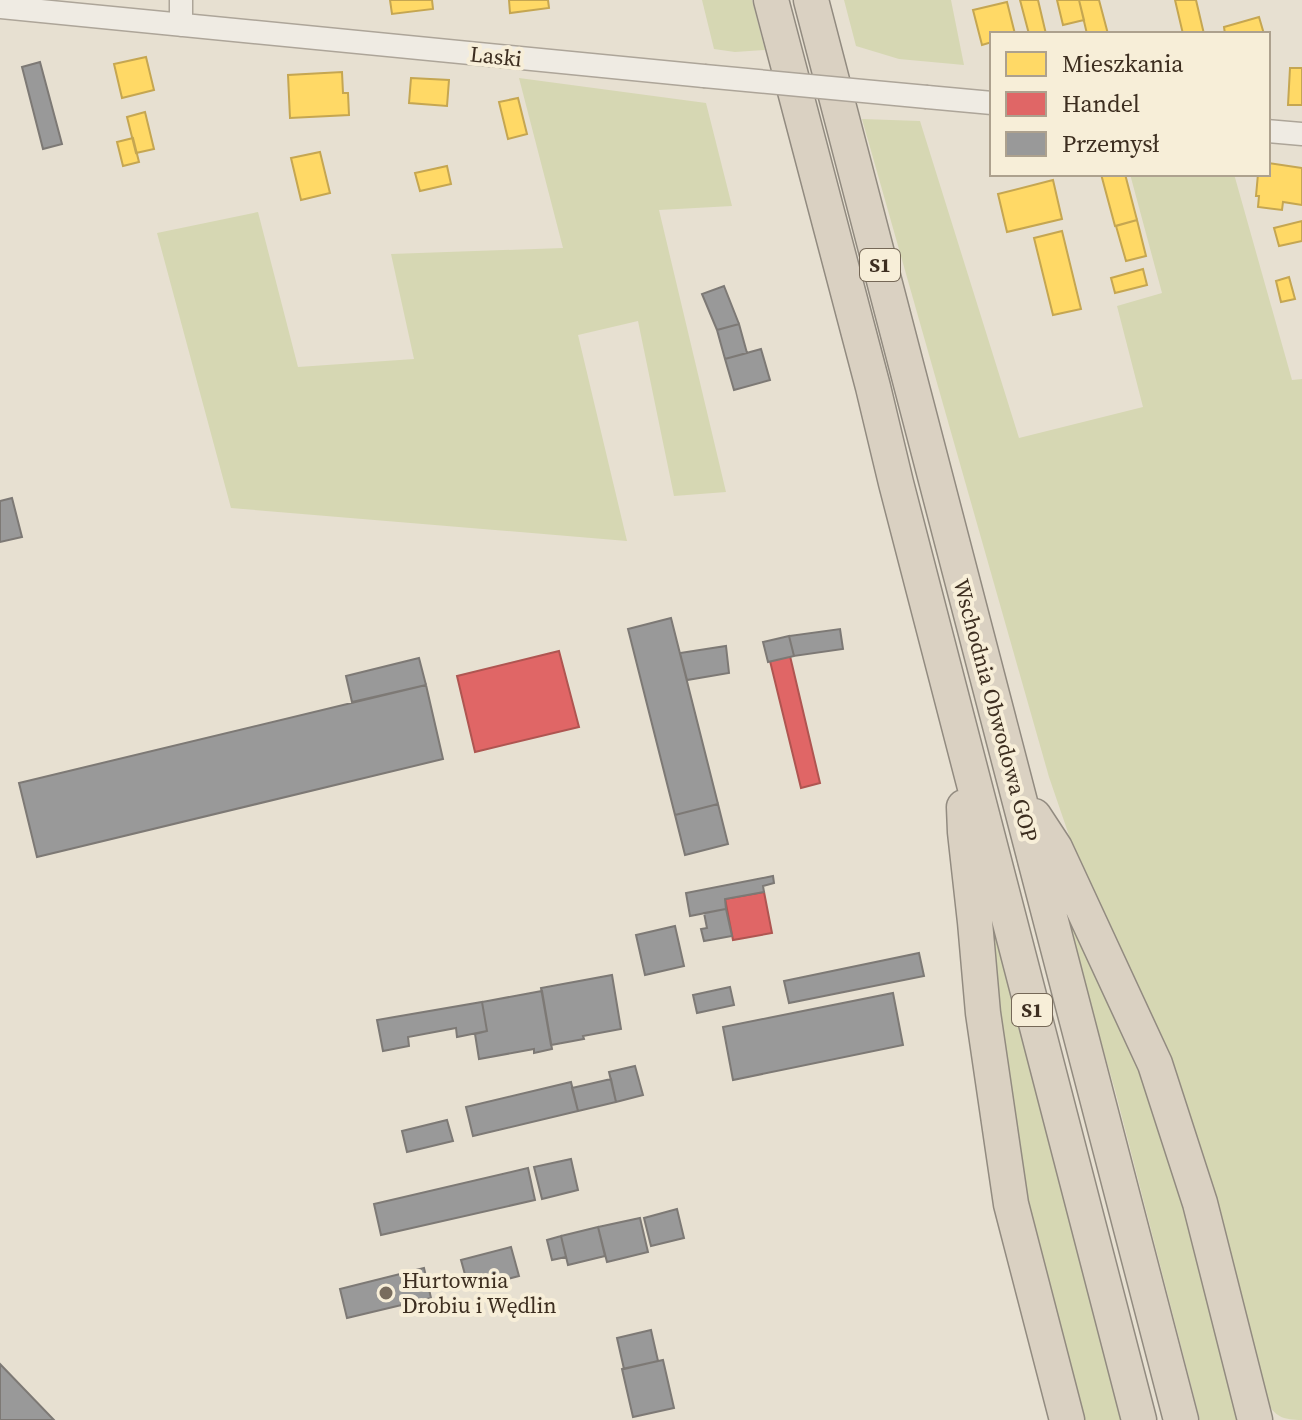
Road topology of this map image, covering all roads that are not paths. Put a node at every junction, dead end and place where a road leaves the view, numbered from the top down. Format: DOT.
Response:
graph roads {
  1 [pos="181,0"];
  2 [pos="771,0"];
  3 [pos="811,0"];
  4 [pos="0,7"];
  5 [pos="181,25"];
  6 [pos="990,103"];
  7 [pos="1270,131"];
  8 [pos="1302,134"];
  9 [pos="961,734"];
  10 [pos="1016,789"];
  11 [pos="1258,1412"];
  12 [pos="1064,1415"];
  13 [pos="1139,1420"];
  14 [pos="1181,1420"];
  1 -- 5 [label="street"];
  2 -- 9 [label="highway, Wschodnia Obwodowa GOP / S1"];
  3 -- 10 [label="highway, Wschodnia Obwodowa GOP / S1"];
  4 -- 5 [label="street, Laski"];
  5 -- 6 [label="street, Laski, bridge"];
  7 -- 8 [label="street"];
  9 -- 12 [label="highway"];
  9 -- 13 [label="highway, Wschodnia Obwodowa GOP / S1"];
  10 -- 11 [label="highway"];
  10 -- 14 [label="highway, Wschodnia Obwodowa GOP / S1"];
}
